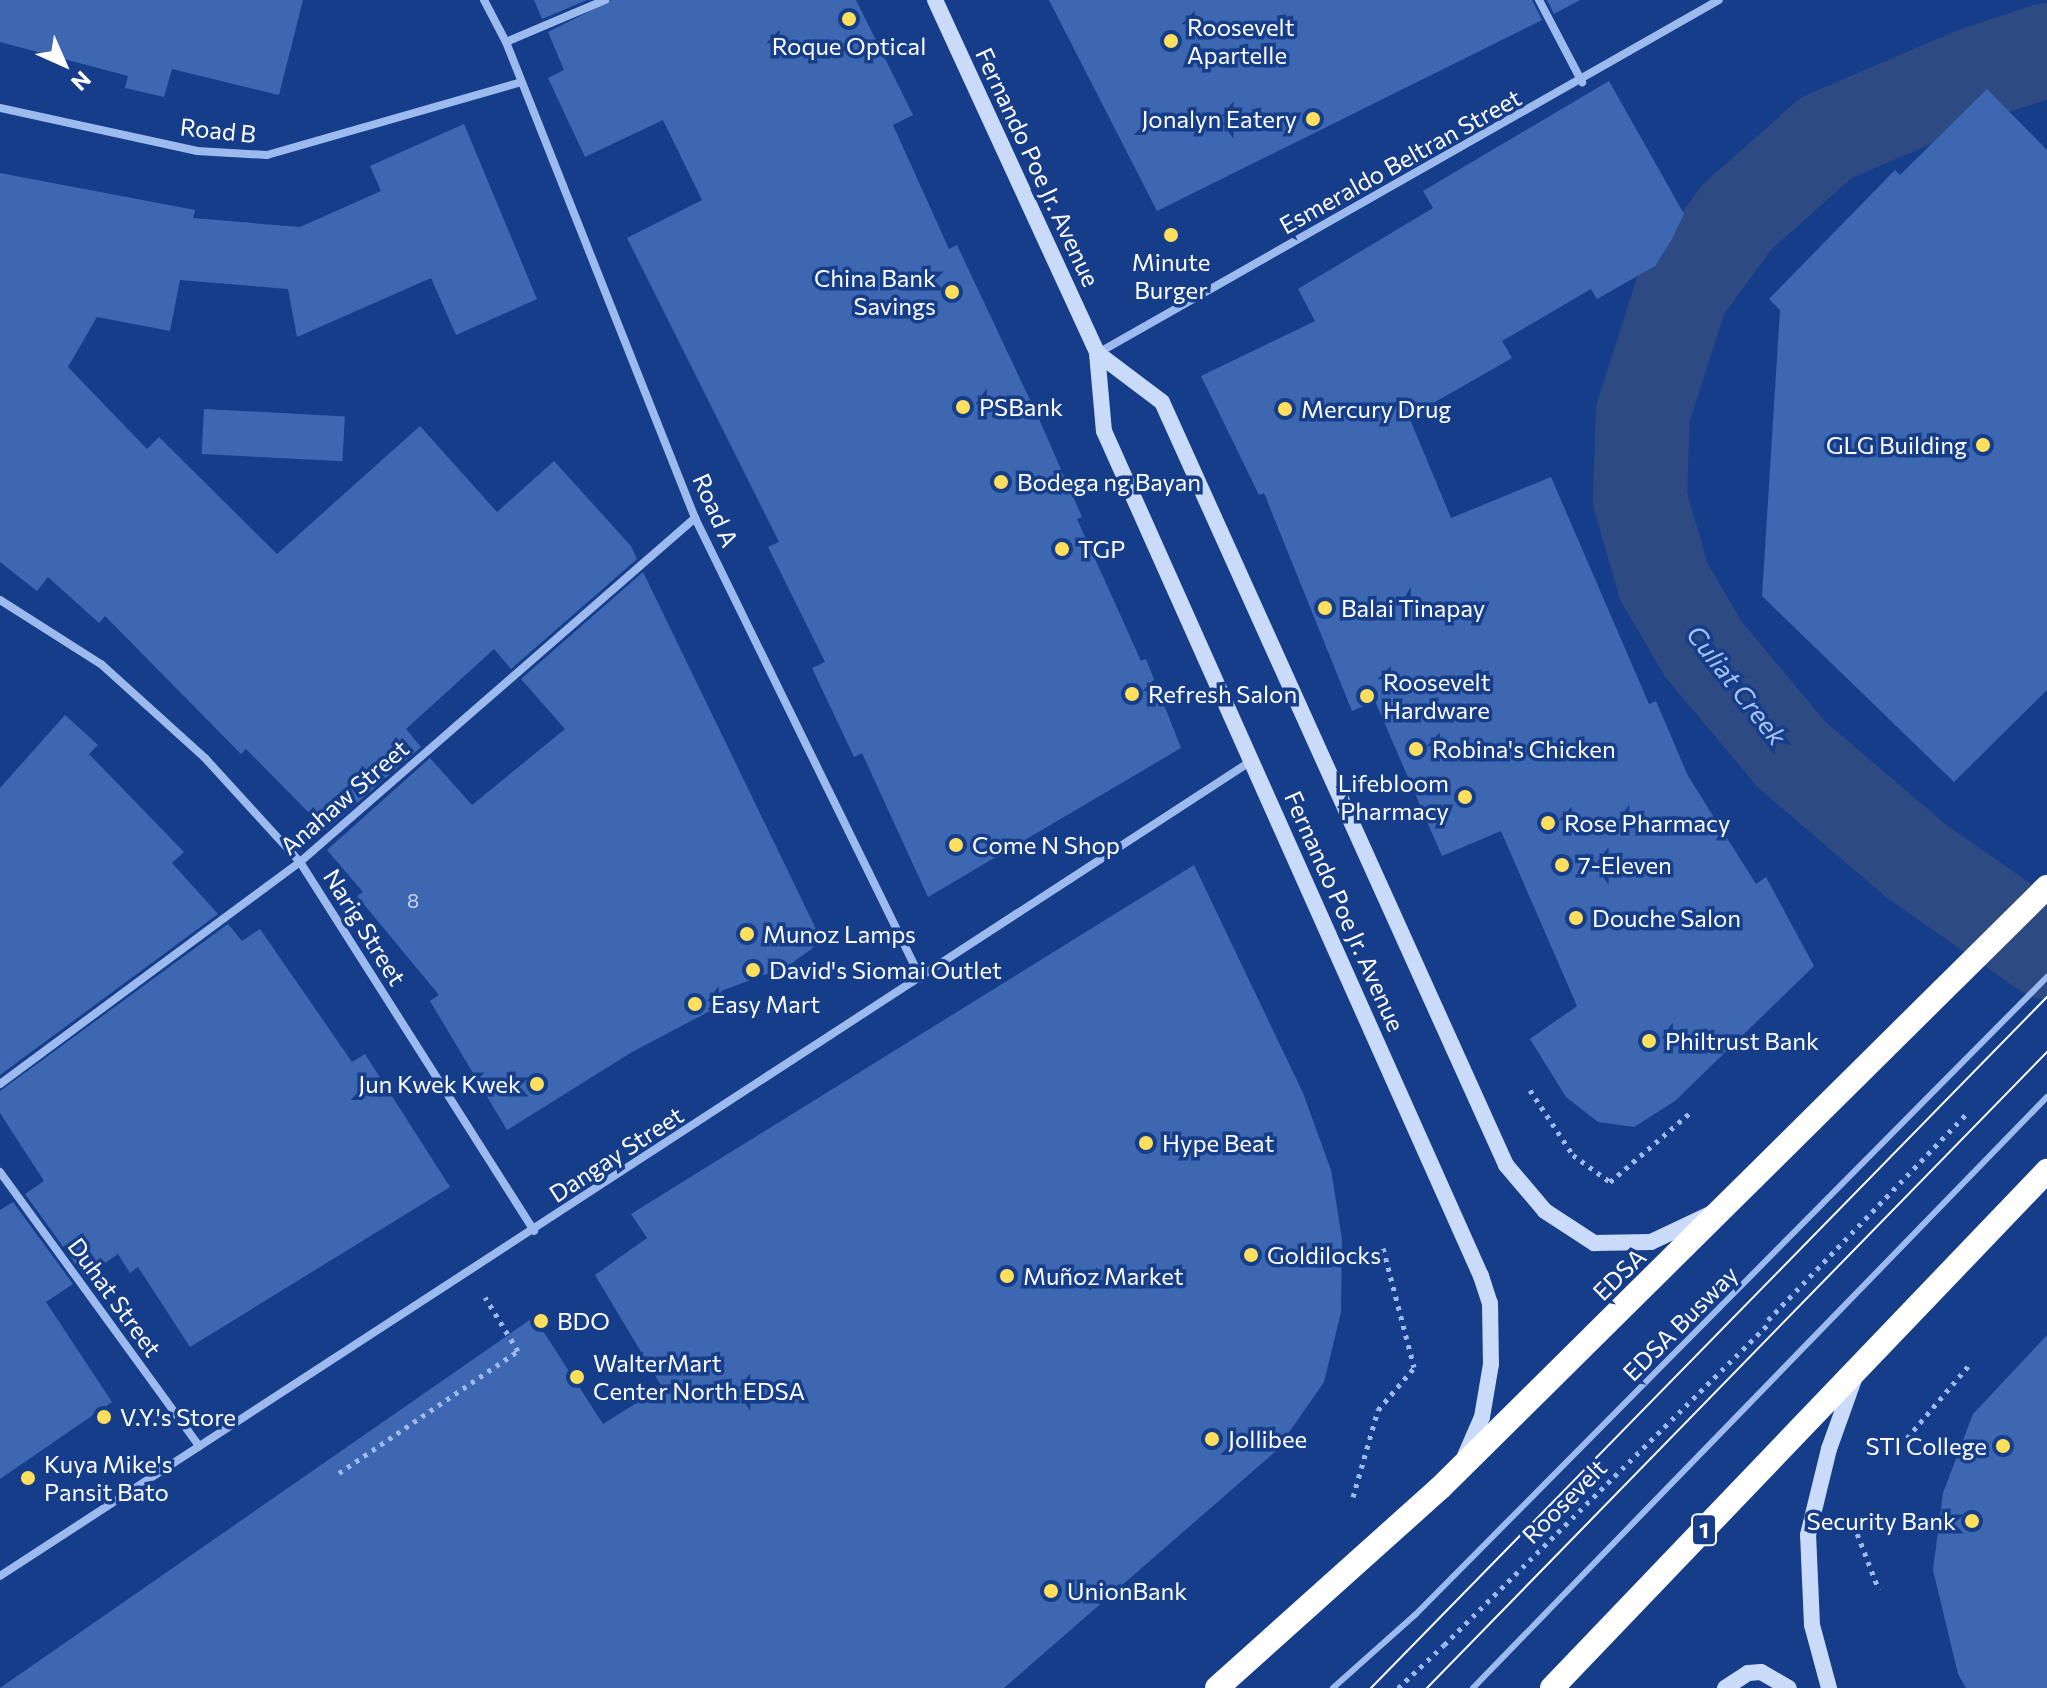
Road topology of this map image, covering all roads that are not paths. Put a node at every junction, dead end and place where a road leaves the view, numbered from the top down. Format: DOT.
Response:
graph roads {
  1 [pos="484,0"];
  2 [pos="605,0"];
  3 [pos="935,0"];
  4 [pos="1539,0"];
  5 [pos="1719,0"];
  6 [pos="506,42"];
  7 [pos="521,82"];
  8 [pos="1582,82"];
  9 [pos="0,108"];
  10 [pos="1097,353"];
  11 [pos="695,518"];
  12 [pos="0,600"];
  13 [pos="1251,761"];
  14 [pos="300,862"];
  15 [pos="2047,887"];
  16 [pos="2047,977"];
  17 [pos="921,979"];
  18 [pos="0,1084"];
  19 [pos="2047,1097"];
  20 [pos="0,1172"];
  21 [pos="2041,1177"];
  22 [pos="1732,1202"];
  23 [pos="534,1231"];
  24 [pos="1857,1373"];
  25 [pos="199,1446"];
  26 [pos="1440,1488"];
  27 [pos="0,1576"];
  28 [pos="1217,1688"];
  29 [pos="1333,1688"];
  30 [pos="1473,1688"];
  31 [pos="1552,1688"];
  32 [pos="1725,1688"];
  33 [pos="1789,1688"];
  34 [pos="1829,1688"];
  1 -- 6 [label="street, Road A"];
  2 -- 6 [label="street"];
  3 -- 10 [label="main road, Fernando Poe Jr. Avenue"];
  4 -- 8 [label="street"];
  5 -- 8 [label="street, Esmeraldo Beltran Street"];
  6 -- 7 [label="street, Road A"];
  7 -- 9 [label="street, Road B"];
  7 -- 11 [label="street, Road A"];
  8 -- 10 [label="street, Esmeraldo Beltran Street"];
  10 -- 13 [label="main road, Fernando Poe Jr. Avenue"];
  10 -- 22 [label="main road, Fernando Poe Jr. Avenue"];
  11 -- 14 [label="street, Anahaw Street"];
  11 -- 17 [label="street, Road A"];
  12 -- 14 [label="street, Narig Street"];
  13 -- 17 [label="street, Dangay Street"];
  13 -- 26 [label="main road, Fernando Poe Jr. Avenue"];
  14 -- 18 [label="street, Anahaw Street"];
  14 -- 23 [label="street, Narig Street"];
  15 -- 22 [label="highway, EDSA"];
  16 -- 29 [label="lane, EDSA Busway"];
  17 -- 23 [label="street, Dangay Street"];
  19 -- 30 [label="lane"];
  20 -- 25 [label="street, Duhat Street"];
  21 -- 24 [label="highway, 1"];
  22 -- 26 [label="highway, EDSA"];
  23 -- 25 [label="street, Dangay Street"];
  24 -- 31 [label="highway, 1"];
  24 -- 34 [label="main road"];
  25 -- 27 [label="street, Dangay Street"];
  26 -- 28 [label="highway, EDSA"];
  32 -- 33 [label="main road"];
}
